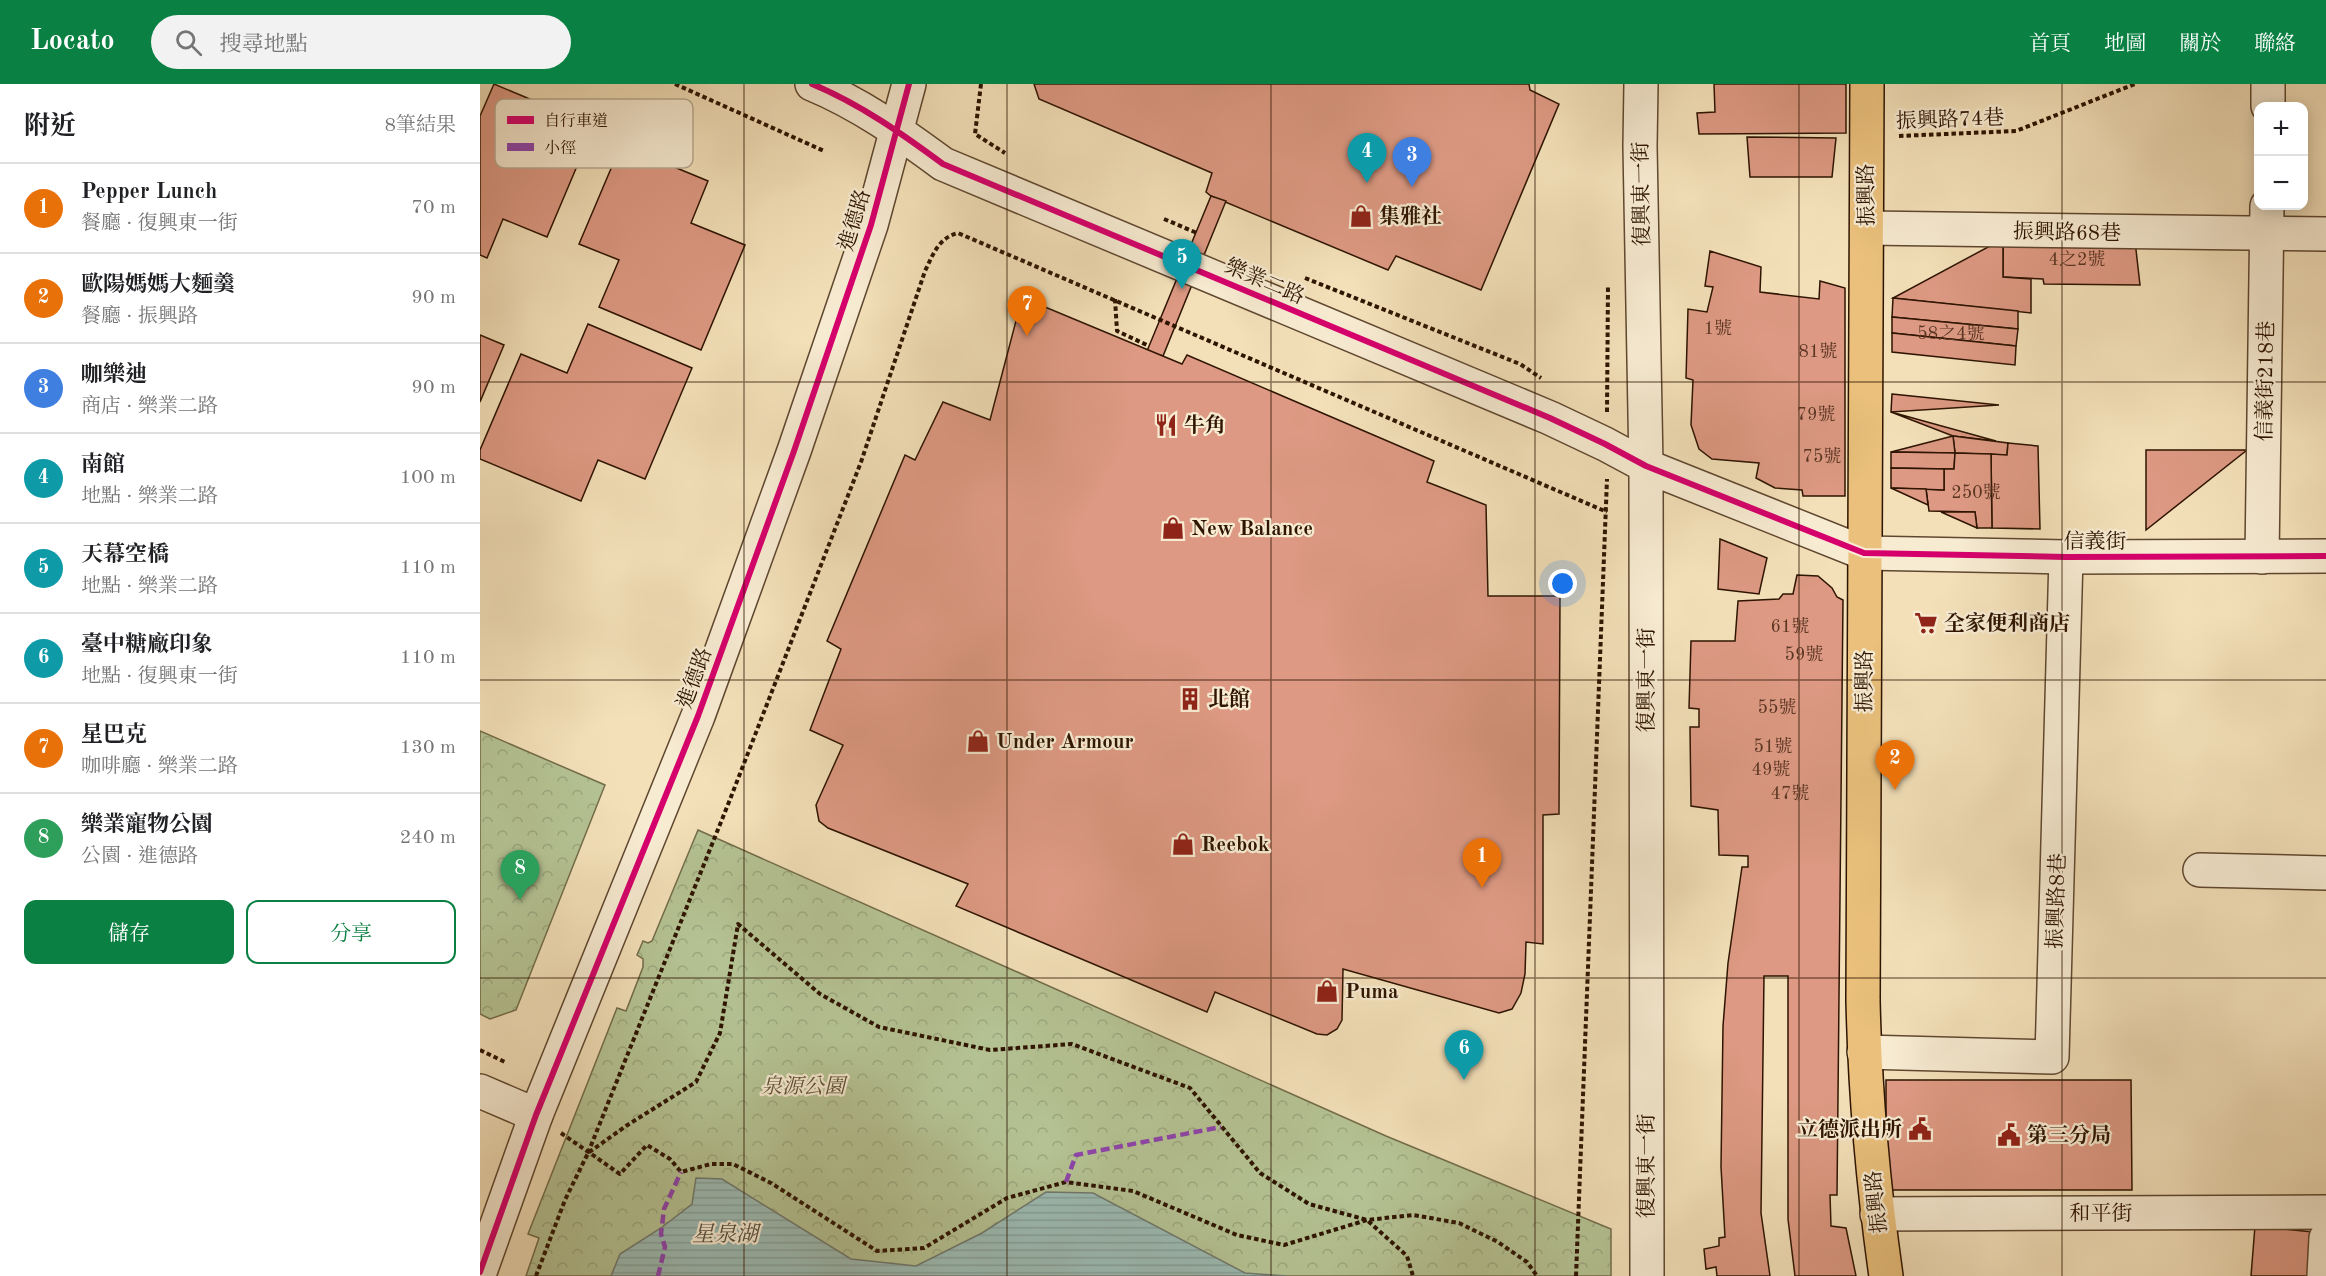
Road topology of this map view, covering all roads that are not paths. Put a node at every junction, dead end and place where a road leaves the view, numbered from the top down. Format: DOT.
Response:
graph roads {
  1 [pos="812,84"];
  2 [pos="909,84"];
  3 [pos="1641,84"];
  4 [pos="1867,84"];
  5 [pos="2268,84"];
  6 [pos="2268,102"];
  7 [pos="896,129"];
  8 [pos="2267,220"];
  9 [pos="1867,228"];
  10 [pos="2326,234"];
  11 [pos="1646,466"];
  12 [pos="1864,554"];
  13 [pos="2326,556"];
  14 [pos="2262,557"];
  15 [pos="2066,558"];
  16 [pos="2200,870"];
  17 [pos="2326,873"];
  18 [pos="1864,1052"];
  19 [pos="480,1091"];
  20 [pos="536,1115"];
  21 [pos="2326,1212"];
  22 [pos="1877,1214"];
  23 [pos="2326,1238"];
  24 [pos="480,1272"];
  25 [pos="1647,1276"];
  26 [pos="1886,1276"];
  27 [pos="2324,1276"];
  1 -- 7 [label="street, 樂業二路"];
  2 -- 7 [label="street, 進德路"];
  3 -- 11 [label="street, 復興東一街"];
  4 -- 9 [label="main road, 振興路"];
  5 -- 6 [label="street"];
  7 -- 11 [label="street, 樂業二路"];
  7 -- 20 [label="street, 進德路"];
  8 -- 9 [label="street, 振興路68巷"];
  8 -- 10 [label="street, 振興路68巷"];
  8 -- 14 [label="street, 信義街218巷"];
  9 -- 12 [label="main road, 振興路"];
  11 -- 12 [label="street, 樂業二路"];
  11 -- 25 [label="street, 復興東一街"];
  12 -- 15 [label="street, 信義街"];
  12 -- 18 [label="main road, 振興路"];
  13 -- 14 [label="street, 信義街"];
  14 -- 15 [label="street, 信義街"];
  15 -- 18 [label="street, 振興路8巷"];
  16 -- 17 [label="street"];
  18 -- 22 [label="main road, 振興路"];
  19 -- 20 [label="street"];
  20 -- 24 [label="street, 進德路"];
  21 -- 22 [label="street, 和平街"];
  22 -- 26 [label="main road, 振興路"];
  23 -- 27 [label="street"];
}
